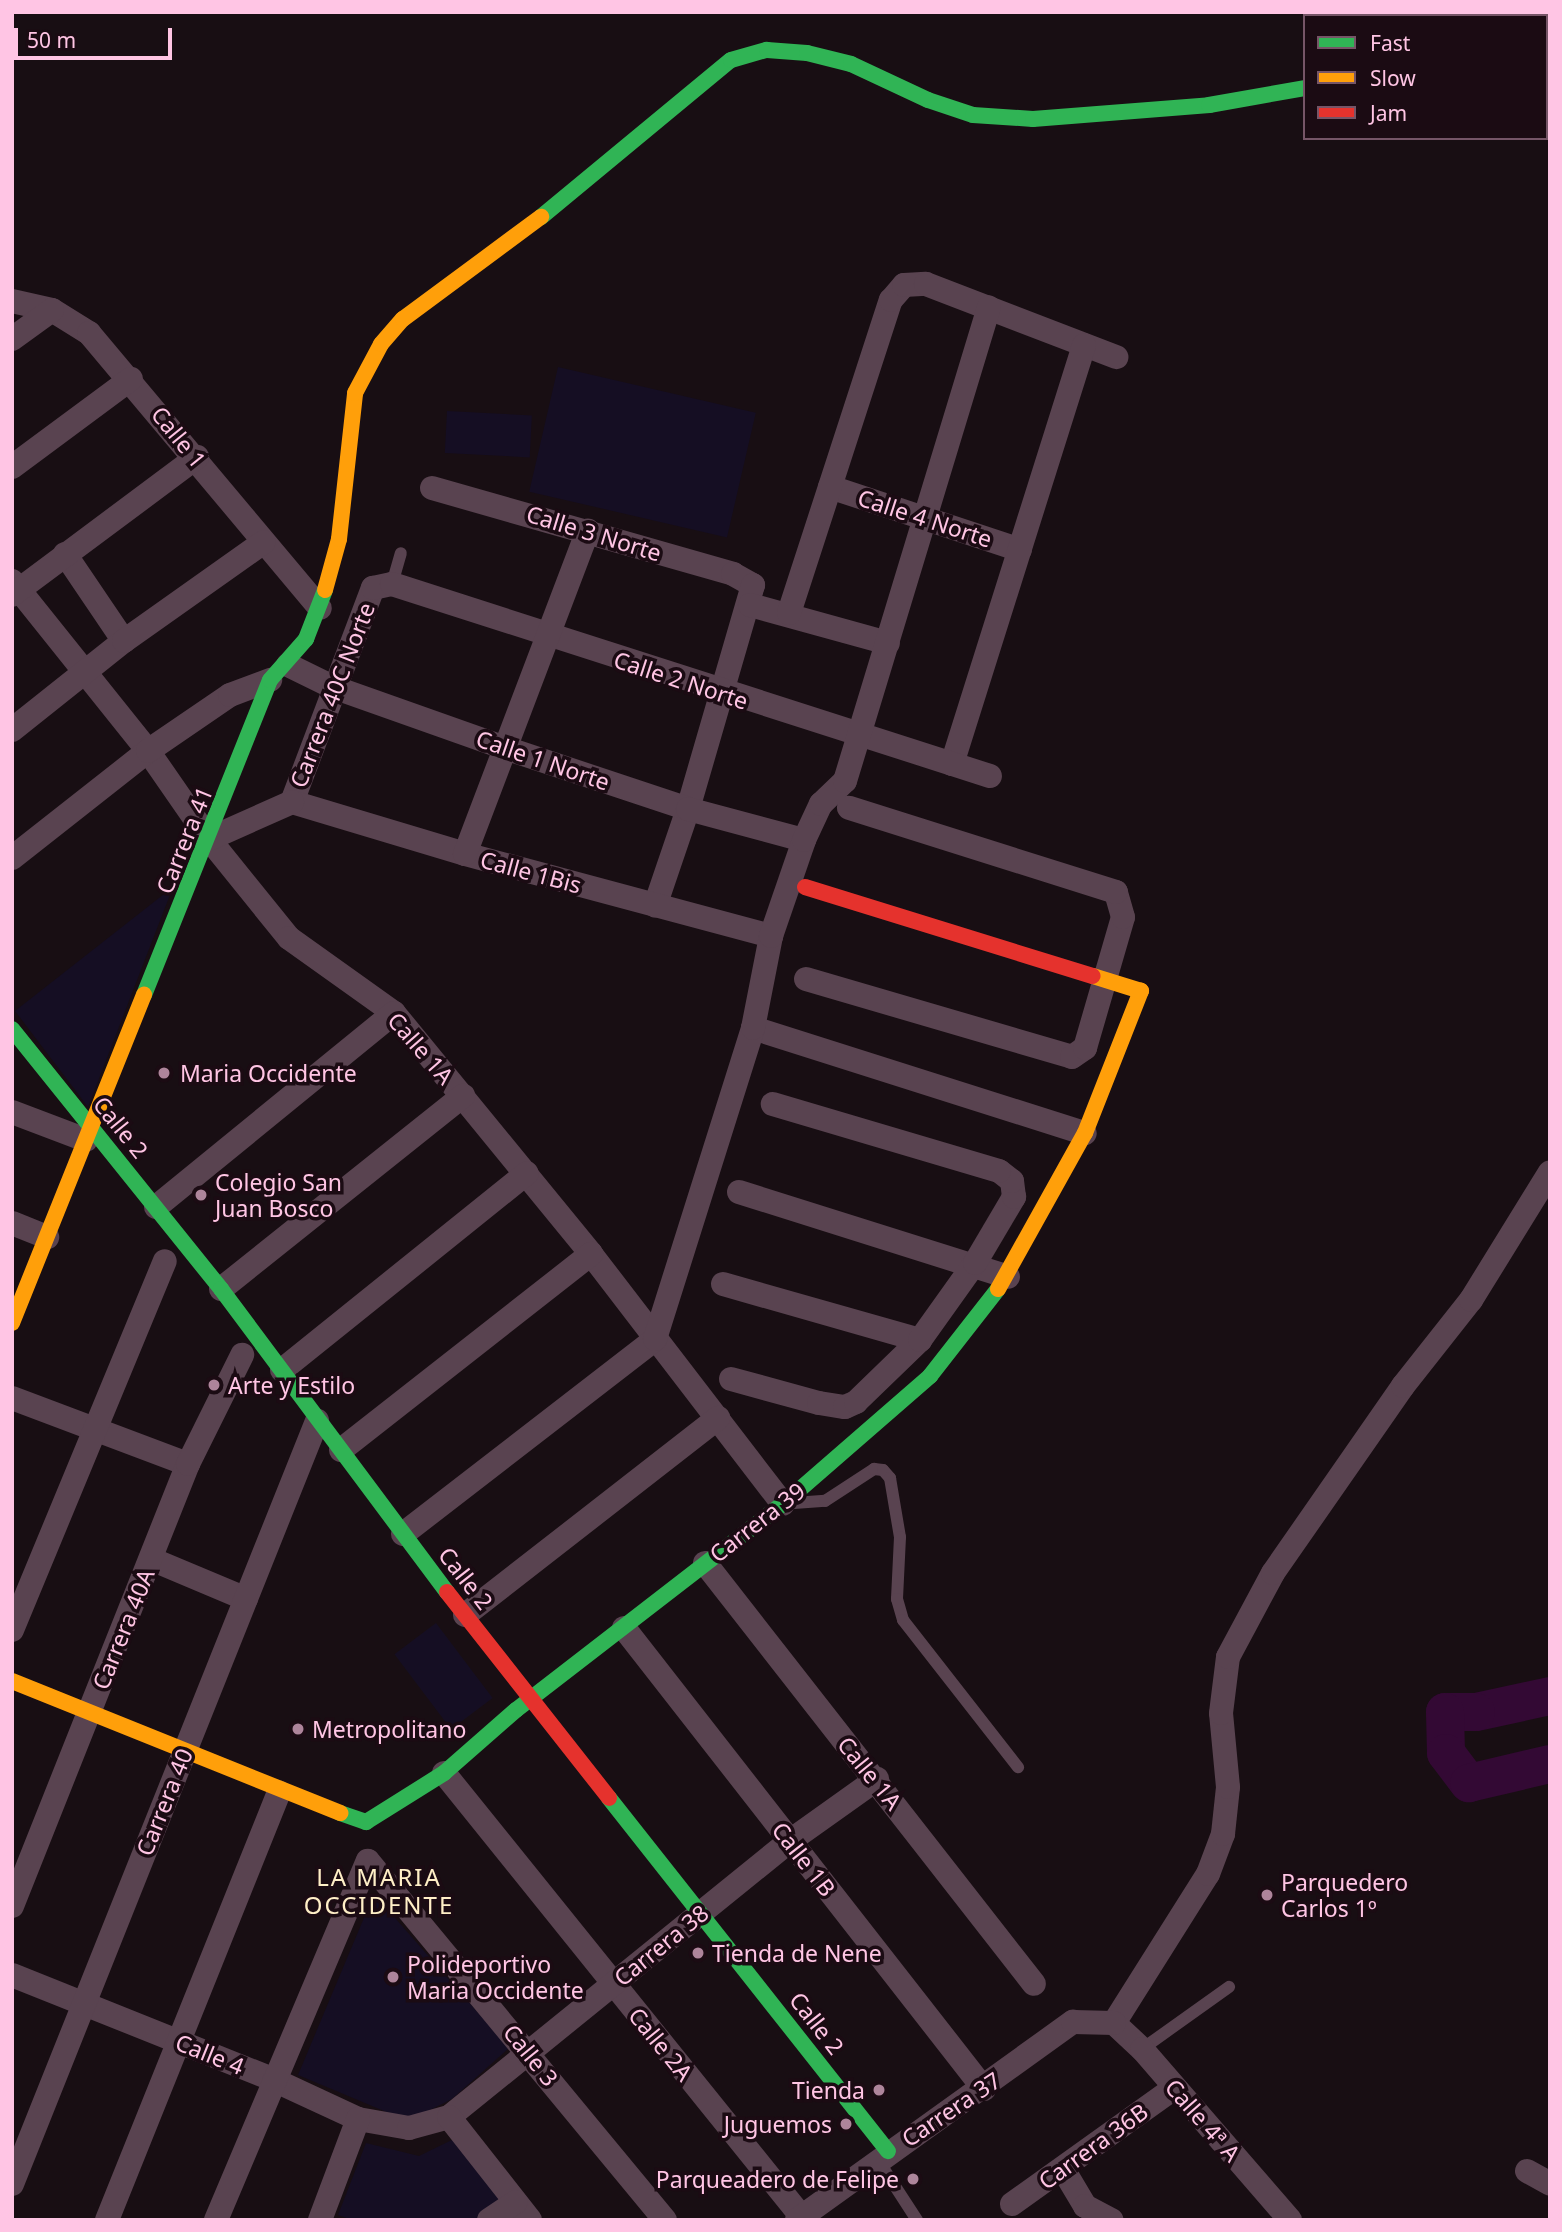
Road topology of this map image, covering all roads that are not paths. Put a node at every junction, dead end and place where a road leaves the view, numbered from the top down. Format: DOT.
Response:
graph roads {
  1 [pos="1303,88"];
  2 [pos="12,301"];
  3 [pos="989,307"];
  4 [pos="52,310"];
  5 [pos="12,339"];
  6 [pos="1084,345"];
  7 [pos="1116,357"];
  8 [pos="131,379"];
  9 [pos="197,457"];
  10 [pos="12,467"];
  11 [pos="830,487"];
  12 [pos="432,488"];
  13 [pos="925,520"];
  14 [pos="588,531"];
  15 [pos="264,542"];
  16 [pos="1020,550"];
  17 [pos="401,553"];
  18 [pos="65,554"];
  19 [pos="382,586"];
  20 [pos="14,589"];
  21 [pos="752,595"];
  22 [pos="320,608"];
  23 [pos="789,613"];
  24 [pos="547,638"];
  25 [pos="124,641"];
  26 [pos="888,643"];
  27 [pos="279,672"];
  28 [pos="86,673"];
  29 [pos="333,687"];
  30 [pos="723,693"];
  31 [pos="12,730"];
  32 [pos="858,737"];
  33 [pos="505,748"];
  34 [pos="148,751"];
  35 [pos="952,764"];
  36 [pos="990,776"];
  37 [pos="292,802"];
  38 [pos="849,808"];
  39 [pos="688,809"];
  40 [pos="209,839"];
  41 [pos="804,840"];
  42 [pos="464,854"];
  43 [pos="12,858"];
  44 [pos="805,887"];
  45 [pos="655,906"];
  46 [pos="771,936"];
  47 [pos="806,979"];
  48 [pos="1105,980"];
  49 [pos="394,1013"];
  50 [pos="753,1028"];
  51 [pos="12,1029"];
  52 [pos="463,1096"];
  53 [pos="773,1104"];
  54 [pos="12,1112"];
  55 [pos="89,1134"];
  56 [pos="1080,1143"];
  57 [pos="1550,1172"];
  58 [pos="527,1173"];
  59 [pos="739,1192"];
  60 [pos="156,1207"];
  61 [pos="12,1223"];
  62 [pos="47,1237"];
  63 [pos="591,1254"];
  64 [pos="164,1261"];
  65 [pos="975,1263"];
  66 [pos="1008,1277"];
  67 [pos="723,1284"];
  68 [pos="221,1289"];
  69 [pos="12,1323"];
  70 [pos="655,1339"];
  71 [pos="920,1340"];
  72 [pos="242,1355"];
  73 [pos="282,1370"];
  74 [pos="731,1379"];
  75 [pos="12,1398"];
  76 [pos="718,1418"];
  77 [pos="317,1421"];
  78 [pos="93,1428"];
  79 [pos="341,1450"];
  80 [pos="188,1464"];
  81 [pos="783,1504"];
  82 [pos="403,1534"];
  83 [pos="151,1559"];
  84 [pos="705,1563"];
  85 [pos="246,1599"];
  86 [pos="465,1615"];
  87 [pos="624,1628"];
  88 [pos="12,1630"];
  89 [pos="12,1681"];
  90 [pos="532,1698"];
  91 [pos="90,1713"];
  92 [pos="185,1747"];
  93 [pos="1018,1767"];
  94 [pos="444,1773"];
  95 [pos="877,1779"];
  96 [pos="279,1792"];
  97 [pos="790,1841"];
  98 [pos="12,1906"];
  99 [pos="702,1912"];
  100 [pos="12,1975"];
  101 [pos="613,1984"];
  102 [pos="1034,1984"];
  103 [pos="1229,1987"];
  104 [pos="84,2004"];
  105 [pos="1114,2023"];
  106 [pos="178,2041"];
  107 [pos="1142,2049"];
  108 [pos="529,2052"];
  109 [pos="274,2080"];
  110 [pos="1174,2088"];
  111 [pos="984,2089"];
  112 [pos="449,2117"];
  113 [pos="358,2119"];
  114 [pos="409,2128"];
  115 [pos="883,2156"];
  116 [pos="1063,2169"];
  117 [pos="1527,2171"];
  118 [pos="12,2184"];
  119 [pos="1550,2184"];
  120 [pos="1012,2204"];
  121 [pos="523,2211"];
  122 [pos="326,2218"];
  123 [pos="799,2218"];
  124 [pos="1288,2219"];
  125 [pos="107,2220"];
  126 [pos="216,2220"];
  127 [pos="489,2220"];
  128 [pos="665,2220"];
  129 [pos="917,2220"];
  130 [pos="1111,2220"];
  1 -- 22 [label="street, Carrera 41"];
  2 -- 4 [label="street, Calle 1"];
  3 -- 6 [label="street"];
  3 -- 11 [label="street"];
  3 -- 13 [label="street"];
  4 -- 5 [label="street"];
  4 -- 8 [label="street, Calle 1"];
  6 -- 7 [label="street"];
  6 -- 16 [label="street"];
  8 -- 9 [label="street, Calle 1"];
  8 -- 10 [label="street"];
  9 -- 15 [label="street, Calle 1"];
  9 -- 18 [label="street"];
  11 -- 13 [label="street, Calle 4 Norte"];
  11 -- 23 [label="street"];
  12 -- 14 [label="street, Calle 3 Norte"];
  13 -- 16 [label="street, Calle 4 Norte"];
  13 -- 26 [label="street"];
  14 -- 21 [label="street, Calle 3 Norte"];
  14 -- 24 [label="street"];
  15 -- 22 [label="street, Calle 1"];
  15 -- 25 [label="street"];
  16 -- 35 [label="street"];
  17 -- 19 [label="lane, Carrera 40C Norte"];
  18 -- 20 [label="street"];
  18 -- 25 [label="street"];
  19 -- 24 [label="street, Calle 2 Norte"];
  19 -- 29 [label="street, Carrera 40C Norte"];
  20 -- 28 [label="street, Calle 1A"];
  21 -- 23 [label="street, Calle 3 Norte"];
  21 -- 30 [label="street"];
  22 -- 27 [label="street, Carrera 41"];
  23 -- 26 [label="street, Calle 3 Norte"];
  24 -- 30 [label="street, Calle 2 Norte"];
  24 -- 33 [label="street"];
  25 -- 28 [label="street"];
  26 -- 32 [label="street"];
  27 -- 29 [label="street, Calle 1 Norte"];
  27 -- 34 [label="street"];
  27 -- 40 [label="street, Carrera 41"];
  28 -- 31 [label="street"];
  28 -- 34 [label="street, Calle 1A"];
  29 -- 33 [label="street, Calle 1 Norte"];
  29 -- 37 [label="street, Carrera 40C Norte"];
  30 -- 32 [label="street, Calle 2 Norte"];
  30 -- 39 [label="street"];
  32 -- 35 [label="street, Calle 2 Norte"];
  32 -- 41 [label="street"];
  33 -- 39 [label="street, Calle 1 Norte"];
  33 -- 42 [label="street"];
  34 -- 40 [label="street, Calle 1A"];
  34 -- 43 [label="street"];
  35 -- 36 [label="street, Calle 2 Norte"];
  37 -- 40 [label="street"];
  37 -- 42 [label="street, Calle 1Bis"];
  38 -- 48 [label="street"];
  39 -- 41 [label="street, Calle 1 Norte"];
  39 -- 45 [label="street"];
  40 -- 49 [label="street, Calle 1A"];
  40 -- 55 [label="street, Carrera 41"];
  41 -- 46 [label="street"];
  42 -- 45 [label="street, Calle 1Bis"];
  44 -- 48 [label="street"];
  45 -- 46 [label="street, Calle 1Bis"];
  46 -- 50 [label="street"];
  47 -- 48 [label="street"];
  48 -- 56 [label="street, Carrera 39"];
  49 -- 52 [label="street, Calle 1A"];
  49 -- 60 [label="street"];
  50 -- 56 [label="street"];
  50 -- 70 [label="street"];
  51 -- 55 [label="street, Calle 2"];
  52 -- 58 [label="street, Calle 1A"];
  52 -- 68 [label="street"];
  53 -- 65 [label="street"];
  54 -- 55 [label="street"];
  55 -- 60 [label="street, Calle 2"];
  55 -- 62 [label="street, Carrera 41"];
  56 -- 66 [label="street, Carrera 39"];
  57 -- 105 [label="street"];
  58 -- 63 [label="street, Calle 1A"];
  58 -- 73 [label="street"];
  59 -- 65 [label="street"];
  60 -- 68 [label="street, Calle 2"];
  61 -- 62 [label="street"];
  62 -- 69 [label="street, Carrera 41"];
  63 -- 70 [label="street, Calle 1A"];
  63 -- 79 [label="street"];
  64 -- 78 [label="street"];
  65 -- 66 [label="street"];
  65 -- 71 [label="street"];
  66 -- 81 [label="street, Carrera 39"];
  67 -- 71 [label="street"];
  68 -- 73 [label="street, Calle 2"];
  70 -- 76 [label="street, Calle 1A"];
  70 -- 82 [label="street"];
  71 -- 74 [label="street"];
  72 -- 80 [label="street, Carrera 40A"];
  73 -- 77 [label="street, Calle 2"];
  75 -- 78 [label="street"];
  76 -- 81 [label="street, Calle 1A"];
  76 -- 86 [label="street"];
  77 -- 79 [label="street, Calle 2"];
  77 -- 85 [label="street, Carrera 40"];
  78 -- 80 [label="street"];
  78 -- 88 [label="street"];
  79 -- 82 [label="street, Calle 2"];
  80 -- 83 [label="street, Carrera 40A"];
  81 -- 84 [label="street, Carrera 39"];
  81 -- 93 [label="lane"];
  82 -- 86 [label="street, Calle 2"];
  83 -- 85 [label="street"];
  83 -- 91 [label="street, Carrera 40A"];
  84 -- 87 [label="street, Carrera 39"];
  84 -- 95 [label="street, Calle 1A"];
  85 -- 92 [label="street, Carrera 40"];
  86 -- 90 [label="street, Calle 2"];
  87 -- 90 [label="street, Carrera 39"];
  87 -- 97 [label="street, Calle 1B"];
  89 -- 91 [label="street"];
  90 -- 94 [label="street, Carrera 39"];
  90 -- 99 [label="street, Calle 2"];
  91 -- 92 [label="street"];
  91 -- 98 [label="street, Carrera 40A"];
  92 -- 96 [label="street"];
  92 -- 104 [label="street, Carrera 40"];
  94 -- 96 [label="street, Carrera 39"];
  94 -- 101 [label="street, Calle 2A"];
  95 -- 97 [label="street, Carrera 38"];
  95 -- 102 [label="street, Calle 1A"];
  96 -- 106 [label="street"];
  97 -- 99 [label="street, Carrera 38"];
  97 -- 111 [label="street, Calle 1B"];
  99 -- 101 [label="street, Carrera 38"];
  99 -- 115 [label="street, Calle 2"];
  100 -- 104 [label="street, Calle 4"];
  101 -- 108 [label="street, Carrera 38"];
  101 -- 123 [label="street, Calle 2A"];
  103 -- 107 [label="lane"];
  104 -- 106 [label="street, Calle 4"];
  104 -- 118 [label="street, Carrera 40"];
  105 -- 107 [label="street, Calle 4ª A"];
  105 -- 111 [label="street, Carrera 37"];
  106 -- 109 [label="street, Calle 4"];
  106 -- 125 [label="street"];
  107 -- 110 [label="street, Calle 4ª A"];
  108 -- 109 [label="street, Calle 3"];
  108 -- 112 [label="street, Carrera 38"];
  108 -- 128 [label="street, Calle 3"];
  109 -- 113 [label="street, Calle 4"];
  109 -- 126 [label="street"];
  110 -- 116 [label="street, Carrera 36B"];
  110 -- 124 [label="street, Calle 4ª A"];
  111 -- 115 [label="street, Carrera 37"];
  112 -- 114 [label="street, Carrera 38"];
  112 -- 121 [label="street"];
  113 -- 114 [label="street, Calle 4"];
  113 -- 122 [label="street"];
  115 -- 123 [label="street, Carrera 37"];
  115 -- 129 [label="lane"];
  116 -- 120 [label="street, Carrera 36B"];
  116 -- 130 [label="street"];
  117 -- 119 [label="street"];
  121 -- 127 [label="street"];
}
